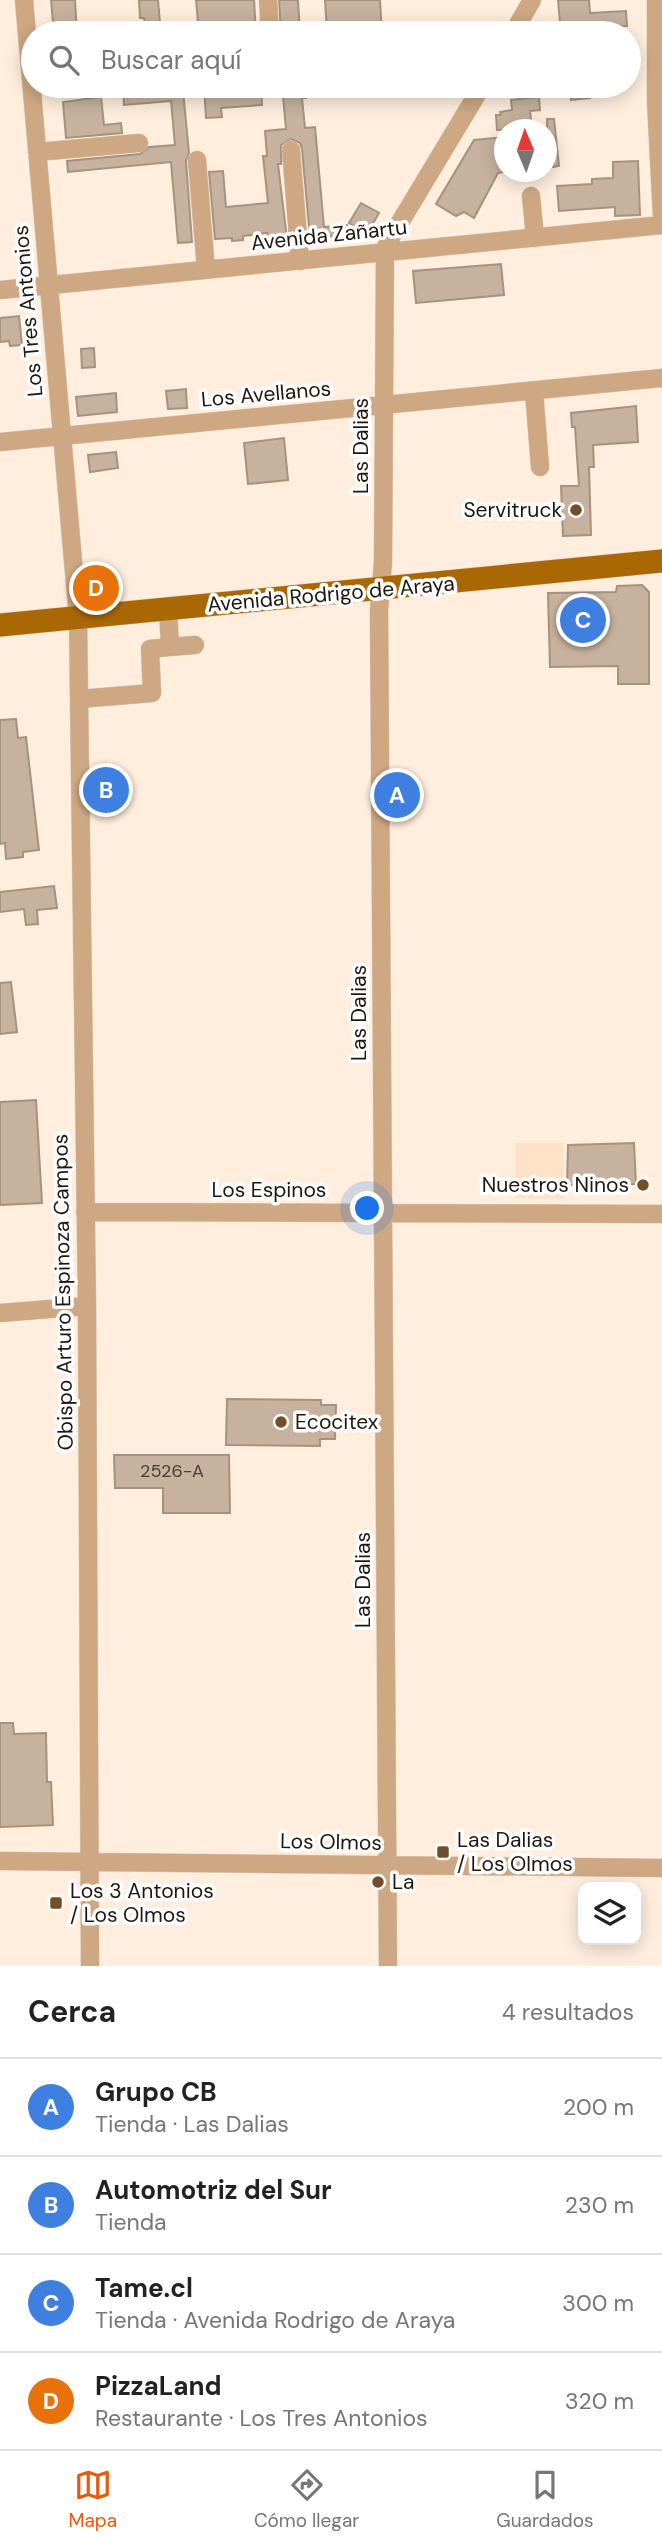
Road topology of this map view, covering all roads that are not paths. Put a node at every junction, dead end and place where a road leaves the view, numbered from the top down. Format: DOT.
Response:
graph roads {
  1 [pos="24,0"];
  2 [pos="268,0"];
  3 [pos="532,0"];
  4 [pos="656,0"];
  5 [pos="26,21"];
  6 [pos="270,21"];
  7 [pos="520,21"];
  8 [pos="32,98"];
  9 [pos="475,98"];
  10 [pos="659,101"];
  11 [pos="139,143"];
  12 [pos="290,150"];
  13 [pos="37,152"];
  14 [pos="197,160"];
  15 [pos="531,196"];
  16 [pos="662,218"];
  17 [pos="662,225"];
  18 [pos="535,237"];
  19 [pos="385,252"];
  20 [pos="300,261"];
  21 [pos="206,270"];
  22 [pos="49,285"];
  23 [pos="0,290"];
  24 [pos="662,378"];
  25 [pos="534,391"];
  26 [pos="384,405"];
  27 [pos="62,436"];
  28 [pos="0,442"];
  29 [pos="540,467"];
  30 [pos="662,561"];
  31 [pos="380,589"];
  32 [pos="168,609"];
  33 [pos="78,618"];
  34 [pos="0,625"];
  35 [pos="195,645"];
  36 [pos="170,647"];
  37 [pos="79,699"];
  38 [pos="85,1212"];
  39 [pos="383,1213"];
  40 [pos="662,1214"];
  41 [pos="87,1306"];
  42 [pos="0,1313"];
  43 [pos="0,1861"];
  44 [pos="89,1862"];
  45 [pos="387,1865"];
  46 [pos="662,1868"];
  47 [pos="90,1966"];
  48 [pos="388,1966"];
  1 -- 5 [label="street, Los Tres Antonios"];
  2 -- 6 [label="street"];
  3 -- 7 [label="street"];
  4 -- 10 [label="street"];
  8 -- 13 [label="street, Los Tres Antonios"];
  9 -- 19 [label="street, Las Dalias"];
  10 -- 16 [label="street"];
  11 -- 13 [label="street"];
  12 -- 20 [label="street"];
  13 -- 22 [label="street, Los Tres Antonios"];
  14 -- 21 [label="street"];
  15 -- 18 [label="street"];
  17 -- 18 [label="street, Avenida Zañartu"];
  18 -- 19 [label="street, Avenida Zañartu"];
  19 -- 20 [label="street, Avenida Zañartu"];
  19 -- 26 [label="street, Las Dalias"];
  20 -- 21 [label="street, Avenida Zañartu"];
  21 -- 22 [label="street, Avenida Zañartu"];
  22 -- 23 [label="street, Avenida Zañartu"];
  22 -- 27 [label="street, Los Tres Antonios"];
  24 -- 25 [label="street, Los Avellanos"];
  25 -- 26 [label="street, Los Avellanos"];
  25 -- 29 [label="street"];
  26 -- 27 [label="street, Los Avellanos"];
  26 -- 31 [label="street, Las Dalias"];
  27 -- 28 [label="street, Los Avellanos"];
  27 -- 33 [label="street, Los Tres Antonios"];
  30 -- 31 [label="main road, Avenida Rodrigo de Araya"];
  31 -- 32 [label="main road, Avenida Rodrigo de Araya"];
  31 -- 39 [label="street, Las Dalias"];
  32 -- 33 [label="main road, Avenida Rodrigo de Araya"];
  32 -- 36 [label="street"];
  33 -- 34 [label="main road, Avenida Rodrigo de Araya"];
  33 -- 37 [label="street, Obispo Arturo Espinoza Campos"];
  35 -- 36 [label="street"];
  36 -- 37 [label="street"];
  37 -- 38 [label="street, Obispo Arturo Espinoza Campos"];
  38 -- 39 [label="street, Los Espinos"];
  38 -- 41 [label="street, Obispo Arturo Espinoza Campos"];
  39 -- 40 [label="street, Los Espinos"];
  39 -- 45 [label="street, Las Dalias"];
  41 -- 42 [label="street"];
  41 -- 44 [label="street, Obispo Arturo Espinoza Campos"];
  43 -- 44 [label="street, Los Olmos"];
  44 -- 45 [label="street, Los Olmos"];
  44 -- 47 [label="street, Obispo Arturo Espinoza Campos"];
  45 -- 46 [label="street, Los Olmos"];
  45 -- 48 [label="street, Las Dalias"];
}
